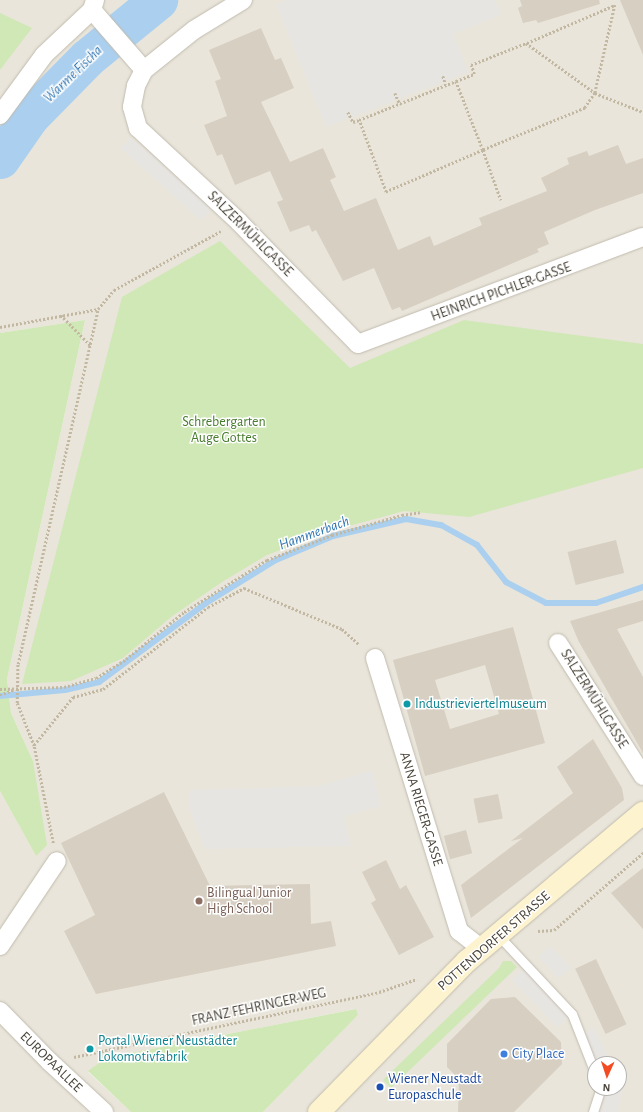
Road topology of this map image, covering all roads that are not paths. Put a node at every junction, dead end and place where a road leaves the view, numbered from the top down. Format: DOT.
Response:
graph roads {
  1 [pos="243,0"];
  2 [pos="97,10"];
  3 [pos="144,70"];
  4 [pos="0,115"];
  5 [pos="643,237"];
  6 [pos="358,344"];
  7 [pos="558,643"];
  8 [pos="375,658"];
  9 [pos="643,776"];
  10 [pos="643,813"];
  11 [pos="57,861"];
  12 [pos="490,942"];
  13 [pos="0,946"];
  14 [pos="0,1011"];
  15 [pos="588,1056"];
  16 [pos="598,1096"];
  17 [pos="104,1112"];
  18 [pos="318,1112"];
  19 [pos="593,1112"];
  1 -- 3 [label="street"];
  2 -- 3 [label="street"];
  2 -- 4 [label="street"];
  3 -- 6 [label="street, SALZERMÜHLGASSE"];
  5 -- 6 [label="street, HEINRICH PICHLER-GASSE"];
  7 -- 9 [label="street, SALZERMÜHLGASSE"];
  8 -- 12 [label="street, ANNA RIEGER-GASSE"];
  10 -- 12 [label="main road, POTTENDORFER STRASSE"];
  11 -- 13 [label="street"];
  12 -- 15 [label="lane"];
  12 -- 18 [label="main road, POTTENDORFER STRASSE"];
  14 -- 17 [label="street, EUROPAALLEE"];
  16 -- 19 [label="lane"];
}
